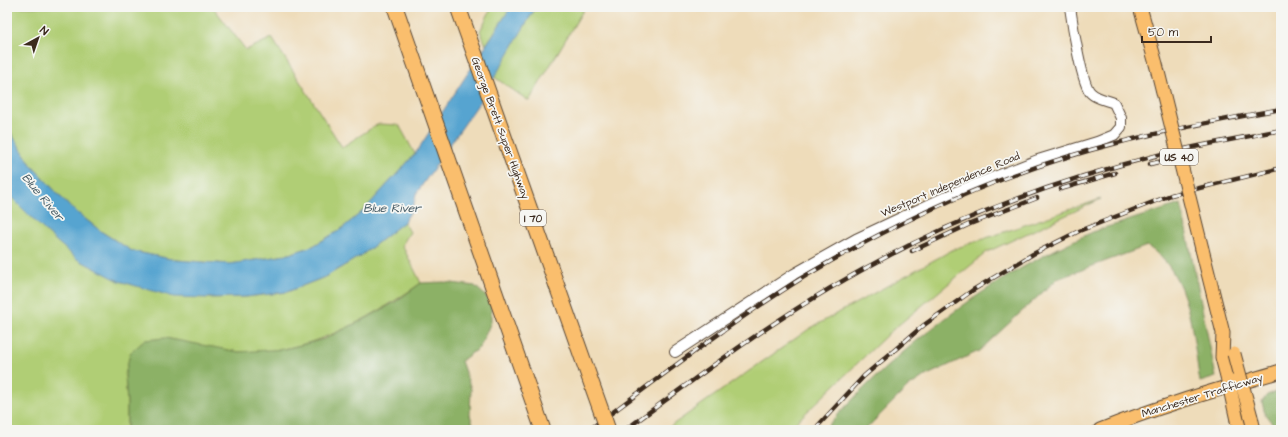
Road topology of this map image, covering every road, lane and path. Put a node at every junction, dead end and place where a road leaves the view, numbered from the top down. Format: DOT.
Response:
graph roads {
  1 [pos="395,7"];
  2 [pos="458,7"];
  3 [pos="1070,7"];
  4 [pos="1140,7"];
  5 [pos="675,352"];
  6 [pos="1228,355"];
  7 [pos="1281,371"];
  8 [pos="1238,425"];
  9 [pos="542,430"];
  10 [pos="608,430"];
  11 [pos="1100,430"];
  12 [pos="1254,430"];
  1 -- 9 [label="highway"];
  2 -- 10 [label="highway, George Brett Super Highway / I 70, bridge"];
  3 -- 5 [label="street, Westport Independence Road"];
  4 -- 6 [label="main road, US 40, bridge"];
  6 -- 8 [label="main road, US 40, bridge"];
  6 -- 12 [label="main road, US 40, bridge"];
  7 -- 11 [label="main road, Manchester Trafficway"];
}
